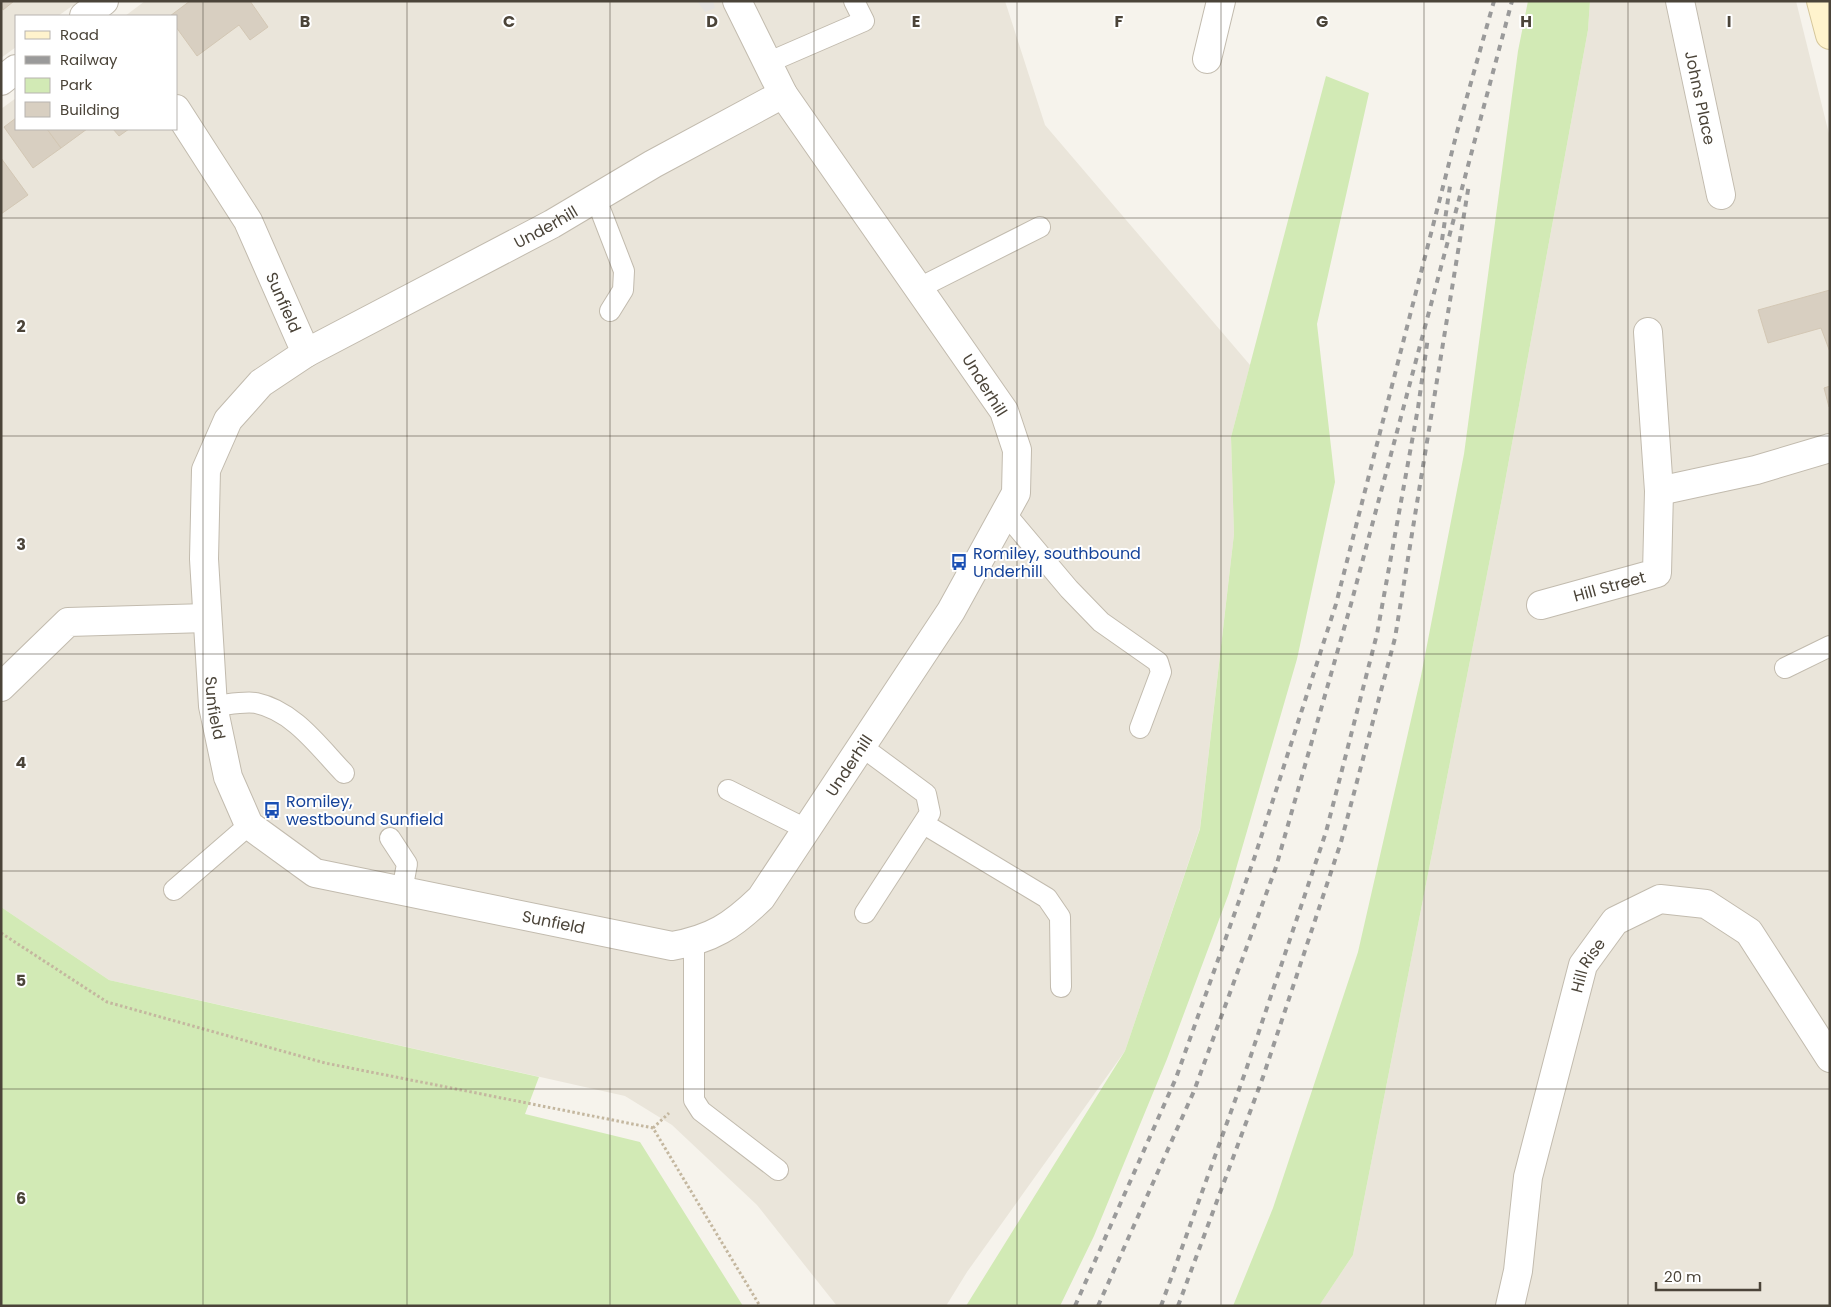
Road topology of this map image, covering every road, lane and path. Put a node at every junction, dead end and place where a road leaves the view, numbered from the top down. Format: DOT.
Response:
graph roads {
  1 [pos="105,1"];
  2 [pos="737,1"];
  3 [pos="854,1"];
  4 [pos="1221,1"];
  5 [pos="1680,1"];
  6 [pos="1821,1"];
  7 [pos="85,15"];
  8 [pos="116,15"];
  9 [pos="1830,36"];
  10 [pos="1207,59"];
  11 [pos="767,63"];
  12 [pos="15,70"];
  13 [pos="1,81"];
  14 [pos="783,94"];
  15 [pos="178,112"];
  16 [pos="1721,195"];
  17 [pos="595,196"];
  18 [pos="1040,227"];
  19 [pos="919,288"];
  20 [pos="610,311"];
  21 [pos="1648,332"];
  22 [pos="306,353"];
  23 [pos="1830,448"];
  24 [pos="1659,491"];
  25 [pos="1005,513"];
  26 [pos="1541,605"];
  27 [pos="207,618"];
  28 [pos="1830,646"];
  29 [pos="1785,668"];
  30 [pos="1,687"];
  31 [pos="213,706"];
  32 [pos="1140,728"];
  33 [pos="861,746"];
  34 [pos="344,773"];
  35 [pos="728,790"];
  36 [pos="924,824"];
  37 [pos="248,825"];
  38 [pos="806,830"];
  39 [pos="390,838"];
  40 [pos="174,890"];
  41 [pos="402,890"];
  42 [pos="760,898"];
  43 [pos="865,913"];
  44 [pos="1,933"];
  45 [pos="694,942"];
  46 [pos="1061,987"];
  47 [pos="1830,1058"];
  48 [pos="778,1170"];
  49 [pos="760,1306"];
  50 [pos="1510,1306"];
  1 -- 7 [label="street"];
  1 -- 8 [label="street"];
  2 -- 11 [label="street, Underhill"];
  3 -- 11 [label="lane"];
  4 -- 10 [label="street"];
  5 -- 16 [label="street, Johns Place"];
  6 -- 9 [label="main road"];
  11 -- 14 [label="street, Underhill"];
  12 -- 13 [label="street"];
  14 -- 17 [label="street, Underhill"];
  14 -- 19 [label="street, Underhill"];
  15 -- 22 [label="street, Sunfield"];
  17 -- 20 [label="lane"];
  17 -- 22 [label="street, Underhill"];
  18 -- 19 [label="lane"];
  19 -- 25 [label="street, Underhill"];
  21 -- 24 [label="street, Hill Street"];
  22 -- 27 [label="street, Sunfield"];
  23 -- 24 [label="street"];
  24 -- 26 [label="street, Hill Street"];
  25 -- 32 [label="lane"];
  25 -- 33 [label="street, Underhill"];
  27 -- 30 [label="street"];
  27 -- 31 [label="street, Sunfield"];
  28 -- 29 [label="lane"];
  31 -- 34 [label="lane"];
  31 -- 37 [label="street, Sunfield"];
  33 -- 36 [label="lane"];
  33 -- 38 [label="street, Underhill"];
  35 -- 38 [label="lane"];
  36 -- 43 [label="lane"];
  36 -- 46 [label="lane"];
  37 -- 40 [label="lane"];
  37 -- 41 [label="street, Sunfield"];
  38 -- 42 [label="street, Underhill"];
  39 -- 41 [label="lane"];
  41 -- 45 [label="street, Sunfield"];
  42 -- 45 [label="street, Sunfield"];
  44 -- 49 [label="path"];
  45 -- 48 [label="lane"];
  47 -- 50 [label="street, Hill Rise"];
}
